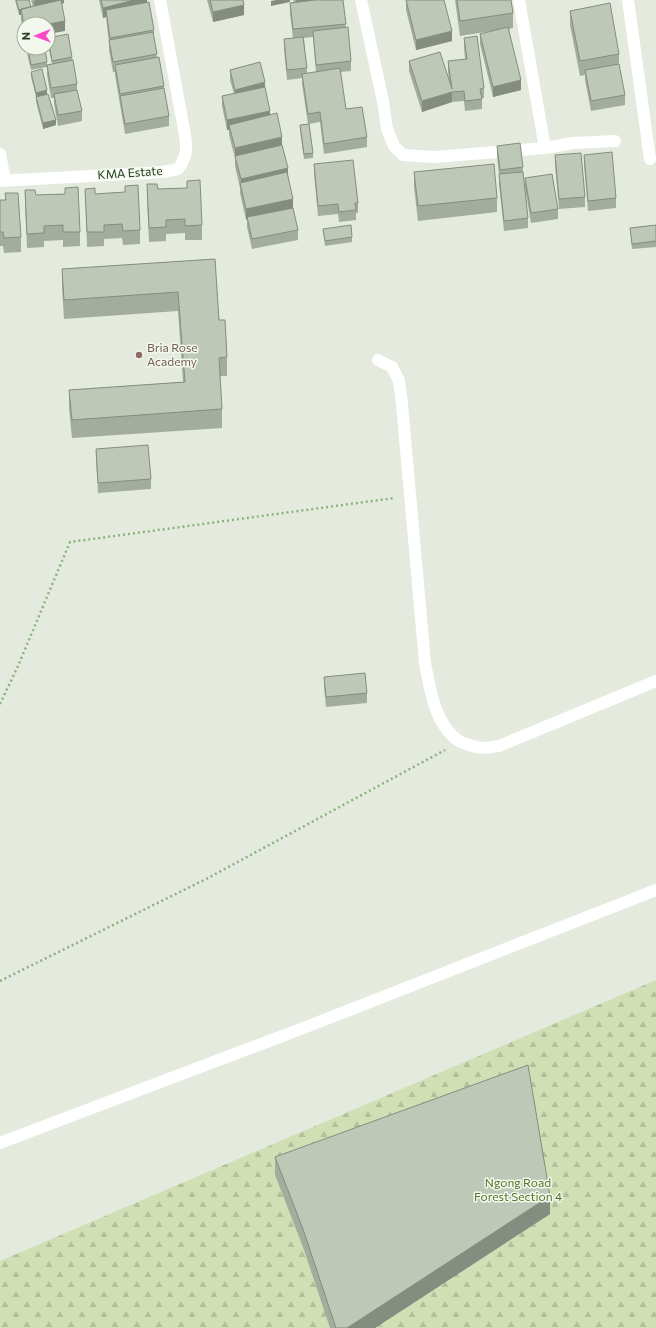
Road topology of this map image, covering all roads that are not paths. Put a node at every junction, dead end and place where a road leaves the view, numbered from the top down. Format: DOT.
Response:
graph roads {
  1 [pos="160,0"];
  2 [pos="361,0"];
  3 [pos="519,0"];
  4 [pos="628,0"];
  5 [pos="615,141"];
  6 [pos="545,148"];
  7 [pos="0,154"];
  8 [pos="650,159"];
  9 [pos="3,181"];
  10 [pos="378,360"];
  11 [pos="656,682"];
  12 [pos="656,890"];
  13 [pos="0,1143"];
  1 -- 9 [label="street, KMA Estate"];
  2 -- 6 [label="street"];
  3 -- 6 [label="street"];
  4 -- 8 [label="street"];
  5 -- 6 [label="street"];
  7 -- 9 [label="street, KMA Estate"];
  10 -- 11 [label="street"];
  12 -- 13 [label="street"];
}
